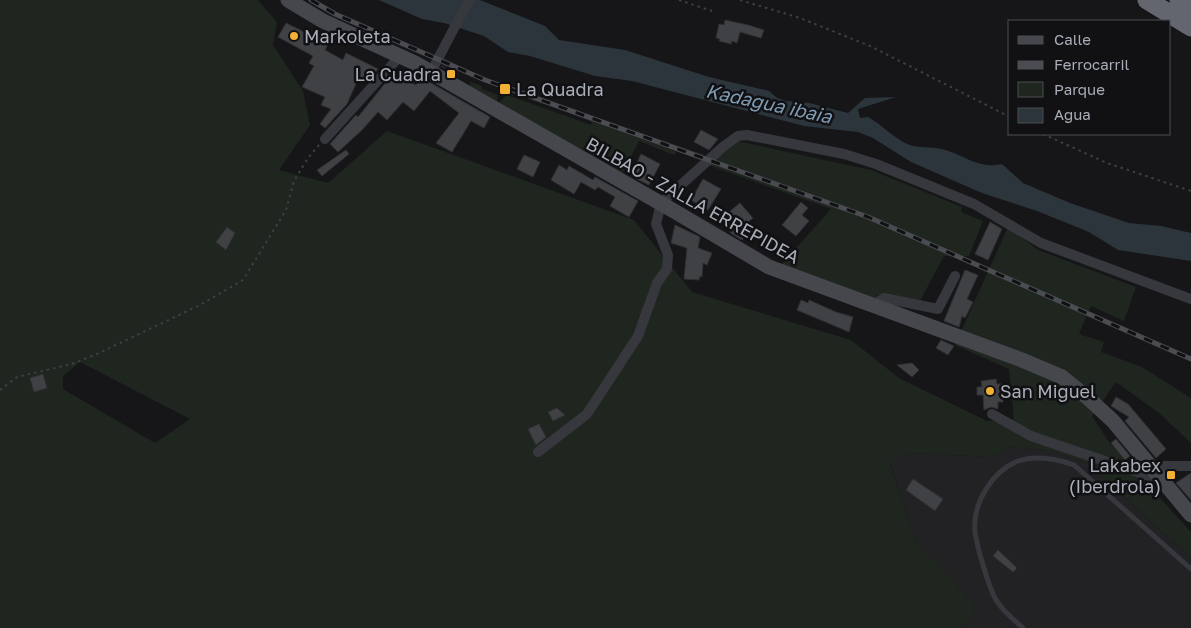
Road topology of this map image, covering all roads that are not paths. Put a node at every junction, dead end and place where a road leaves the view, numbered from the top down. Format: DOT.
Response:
graph roads {
  1 [pos="288,0"];
  2 [pos="469,0"];
  3 [pos="1147,0"];
  4 [pos="1179,0"];
  5 [pos="1191,7"];
  6 [pos="1191,27"];
  7 [pos="400,56"];
  8 [pos="431,72"];
  9 [pos="325,139"];
  10 [pos="661,203"];
  11 [pos="955,276"];
  12 [pos="1191,299"];
  13 [pos="872,306"];
  14 [pos="992,414"];
  15 [pos="538,452"];
  16 [pos="1151,466"];
  17 [pos="1191,466"];
  18 [pos="1165,482"];
  19 [pos="1191,514"];
  20 [pos="1191,569"];
  21 [pos="1023,628"];
  1 -- 7 [label="street, BILBAO - ZALLA ERREPIDEA"];
  2 -- 8 [label="street"];
  3 -- 6 [label="highway"];
  4 -- 5 [label="highway"];
  7 -- 8 [label="street, BILBAO - ZALLA ERREPIDEA"];
  7 -- 9 [label="street"];
  8 -- 10 [label="street, BILBAO - ZALLA ERREPIDEA"];
  10 -- 12 [label="street"];
  10 -- 13 [label="street, BILBAO - ZALLA ERREPIDEA"];
  10 -- 15 [label="street"];
  11 -- 13 [label="street"];
  13 -- 16 [label="street, BILBAO - ZALLA ERREPIDEA"];
  14 -- 18 [label="street"];
  16 -- 17 [label="street"];
  16 -- 18 [label="street, BILBAO - ZALLA ERREPIDEA"];
  18 -- 19 [label="street, BILBAO - ZALLA ERREPIDEA"];
  20 -- 21 [label="lane"];
}
